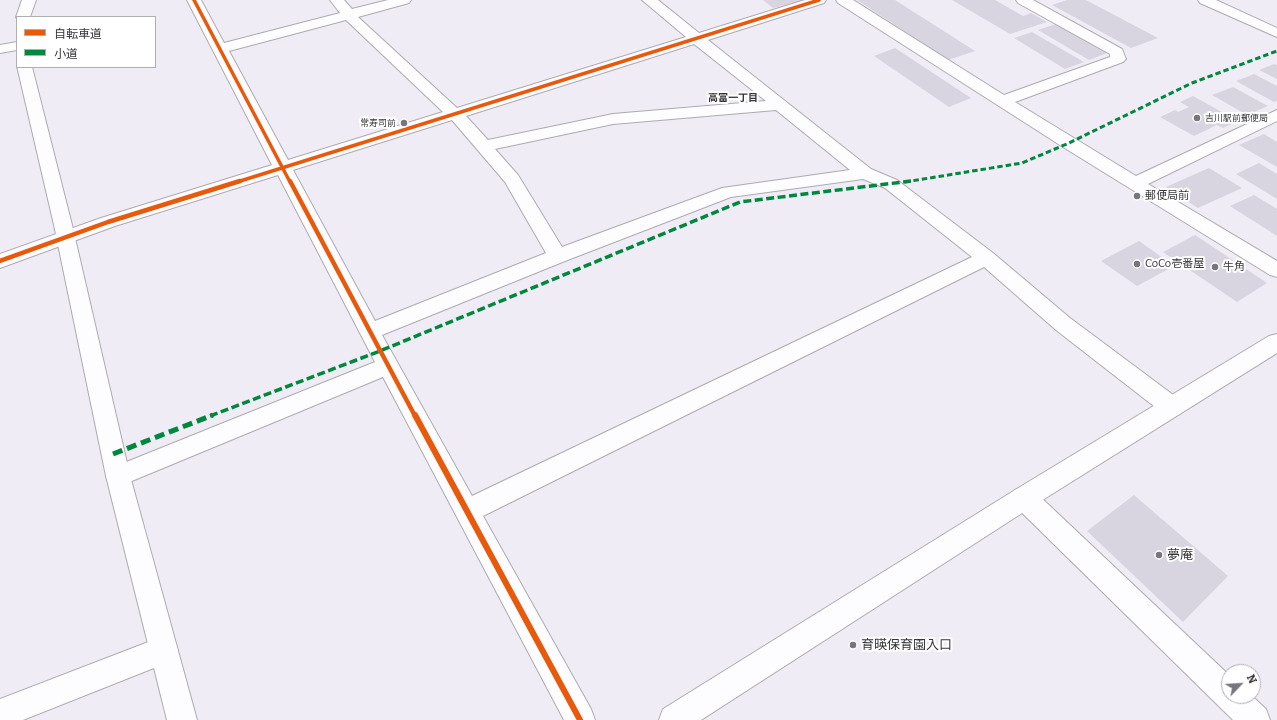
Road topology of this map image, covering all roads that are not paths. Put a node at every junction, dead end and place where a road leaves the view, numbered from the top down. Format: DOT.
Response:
graph roads {
  1 [pos="29,0"];
  2 [pos="194,0"];
  3 [pos="338,0"];
  4 [pos="404,0"];
  5 [pos="649,0"];
  6 [pos="819,0"];
  7 [pos="843,0"];
  8 [pos="1023,0"];
  9 [pos="1205,0"];
  10 [pos="349,15"];
  11 [pos="23,16"];
  12 [pos="1277,33"];
  13 [pos="698,39"];
  14 [pos="16,46"];
  15 [pos="0,49"];
  16 [pos="221,50"];
  17 [pos="24,68"];
  18 [pos="1003,101"];
  19 [pos="781,105"];
  20 [pos="455,114"];
  21 [pos="1277,115"];
  22 [pos="484,146"];
  23 [pos="283,167"];
  24 [pos="865,173"];
  25 [pos="1135,183"];
  26 [pos="65,236"];
  27 [pos="558,256"];
  28 [pos="986,258"];
  29 [pos="0,261"];
  30 [pos="1277,270"];
  31 [pos="370,331"];
  32 [pos="1277,342"];
  33 [pos="388,366"];
  34 [pos="1172,407"];
  35 [pos="118,476"];
  36 [pos="1024,498"];
  37 [pos="467,511"];
  38 [pos="164,650"];
  39 [pos="1221,687"];
  40 [pos="1238,704"];
  41 [pos="0,714"];
  42 [pos="182,720"];
  43 [pos="580,720"];
  44 [pos="674,720"];
  45 [pos="1255,720"];
  1 -- 11 [label="street"];
  2 -- 16 [label="street"];
  3 -- 10 [label="street"];
  4 -- 10 [label="street"];
  5 -- 13 [label="street"];
  6 -- 13 [label="street"];
  7 -- 18 [label="street"];
  8 -- 18 [label="street"];
  9 -- 12 [label="street"];
  10 -- 16 [label="street"];
  10 -- 20 [label="street"];
  13 -- 19 [label="street"];
  13 -- 20 [label="street"];
  14 -- 15 [label="street"];
  16 -- 23 [label="street"];
  17 -- 26 [label="street"];
  18 -- 25 [label="street"];
  19 -- 22 [label="street"];
  19 -- 24 [label="street"];
  20 -- 22 [label="street"];
  20 -- 23 [label="street"];
  21 -- 25 [label="street"];
  22 -- 27 [label="street"];
  23 -- 26 [label="street"];
  23 -- 31 [label="street"];
  24 -- 27 [label="street"];
  24 -- 28 [label="street"];
  25 -- 30 [label="street"];
  26 -- 29 [label="street"];
  26 -- 35 [label="street"];
  27 -- 31 [label="street"];
  28 -- 34 [label="street"];
  28 -- 37 [label="street"];
  31 -- 33 [label="street"];
  32 -- 34 [label="street"];
  33 -- 35 [label="street"];
  33 -- 37 [label="street"];
  34 -- 36 [label="street"];
  35 -- 38 [label="street"];
  36 -- 39 [label="street"];
  36 -- 44 [label="street"];
  37 -- 43 [label="street"];
  38 -- 41 [label="street"];
  38 -- 42 [label="street"];
  40 -- 45 [label="street"];
}
